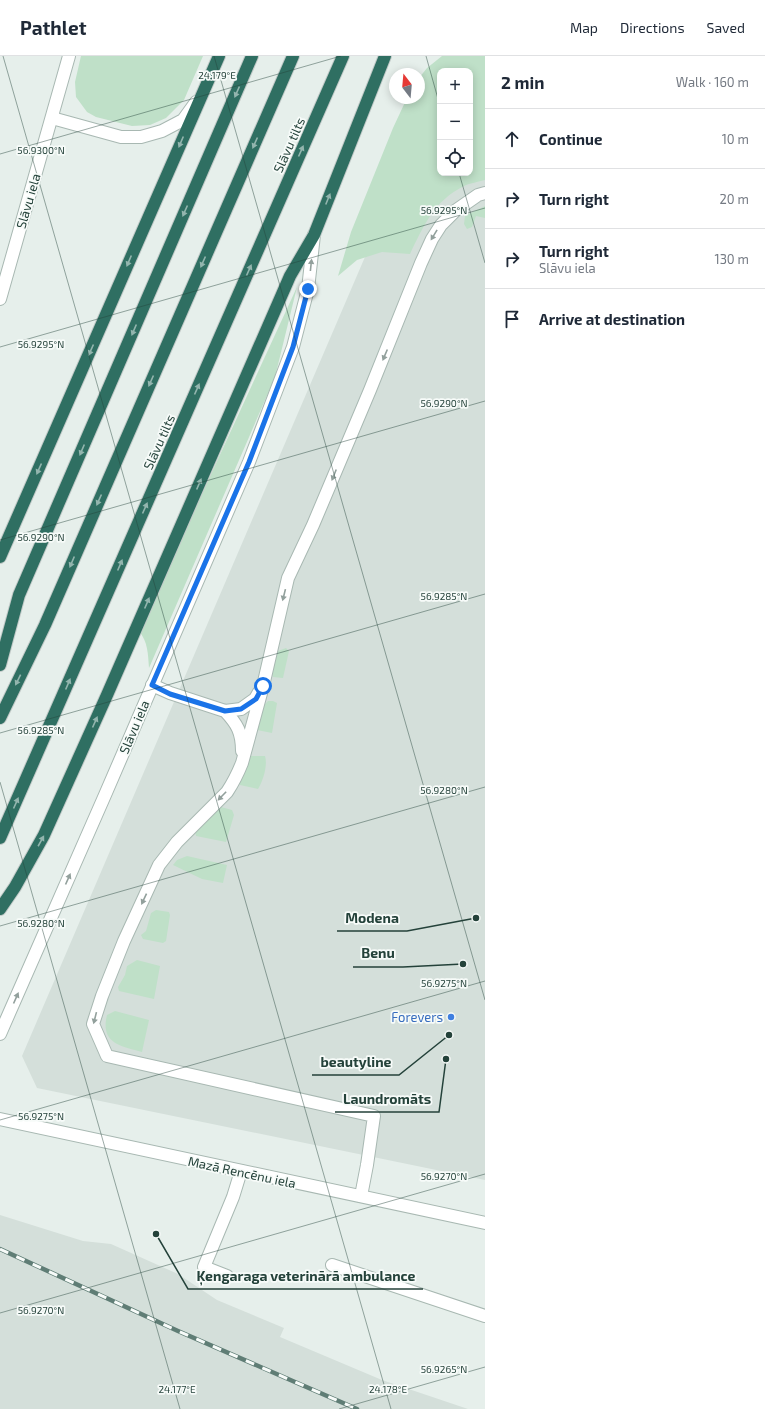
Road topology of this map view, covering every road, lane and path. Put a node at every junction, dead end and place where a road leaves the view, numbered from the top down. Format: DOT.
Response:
graph roads {
  1 [pos="69,56"];
  2 [pos="219,56"];
  3 [pos="252,56"];
  4 [pos="293,56"];
  5 [pos="343,56"];
  6 [pos="385,56"];
  7 [pos="202,93"];
  8 [pos="52,118"];
  9 [pos="485,193"];
  10 [pos="314,235"];
  11 [pos="0,299"];
  12 [pos="0,557"];
  13 [pos="0,665"];
  14 [pos="152,685"];
  15 [pos="263,686"];
  16 [pos="225,711"];
  17 [pos="0,718"];
  18 [pos="242,763"];
  19 [pos="0,838"];
  20 [pos="0,909"];
  21 [pos="0,1034"];
  22 [pos="0,1119"];
  23 [pos="241,1172"];
  24 [pos="361,1196"];
  25 [pos="485,1223"];
  26 [pos="332,1265"];
  27 [pos="227,1276"];
  28 [pos="485,1316"];
  1 -- 8 [label="street, Slāvu iela"];
  2 -- 7 [label="highway"];
  3 -- 13 [label="highway, one-way"];
  4 -- 17 [label="highway, one-way"];
  19 -- 5 [label="highway, Slāvu tilts, one-way"];
  10 -- 6 [label="highway, one-way"];
  7 -- 8 [label="street"];
  7 -- 12 [label="highway, one-way"];
  8 -- 11 [label="street, Slāvu iela"];
  9 -- 15 [label="street, one-way"];
  14 -- 10 [label="street, Slāvu iela, one-way"];
  20 -- 10 [label="highway, one-way"];
  14 -- 16 [label="street"];
  21 -- 14 [label="street, Slāvu iela, one-way"];
  15 -- 16 [label="street"];
  15 -- 18 [label="street"];
  16 -- 18 [label="street"];
  18 -- 24 [label="street, one-way"];
  22 -- 23 [label="street, Mazā Rencēnu iela"];
  23 -- 24 [label="street, Mazā Rencēnu iela"];
  23 -- 27 [label="street"];
  24 -- 25 [label="street, Mazā Rencēnu iela"];
  26 -- 28 [label="street"];
}
